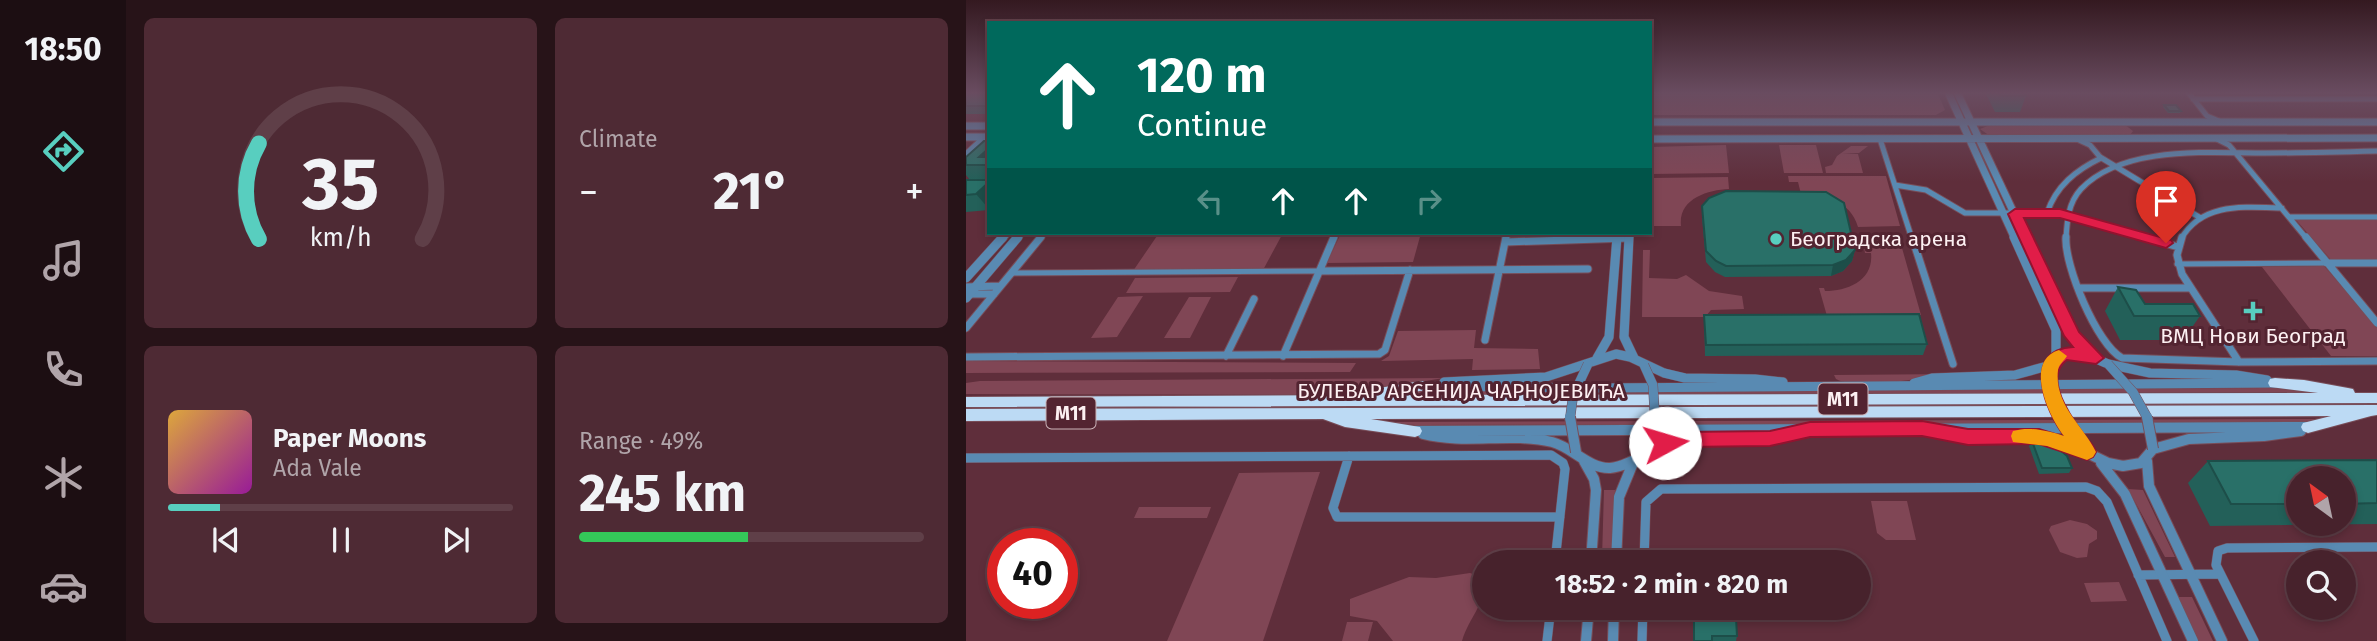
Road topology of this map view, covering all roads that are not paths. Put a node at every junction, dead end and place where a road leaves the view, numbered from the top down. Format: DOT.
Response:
graph roads {
  1 [pos="1652,122"];
  2 [pos="1784,122"];
  3 [pos="1814,122"];
  4 [pos="1962,122"];
  5 [pos="1972,122"];
  6 [pos="2124,122"];
  7 [pos="2154,122"];
  8 [pos="2220,122"];
  9 [pos="2298,122"];
  10 [pos="2322,122"];
  11 [pos="2377,122"];
  12 [pos="966,126"];
  13 [pos="987,126"];
  14 [pos="966,137"];
  15 [pos="986,137"];
  16 [pos="2310,137"];
  17 [pos="2096,138"];
  18 [pos="2134,138"];
  19 [pos="2165,138"];
  20 [pos="2338,138"];
  21 [pos="2377,138"];
  22 [pos="1652,139"];
  23 [pos="1791,139"];
  24 [pos="1817,139"];
  25 [pos="1880,139"];
  26 [pos="1969,139"];
  27 [pos="1980,139"];
  28 [pos="2077,139"];
  29 [pos="2230,140"];
  30 [pos="2090,145"];
  31 [pos="2234,151"];
  32 [pos="2377,151"];
  33 [pos="966,154"];
  34 [pos="2101,158"];
  35 [pos="2116,167"];
  36 [pos="1895,185"];
  37 [pos="2282,208"];
  38 [pos="2047,213"];
  39 [pos="2003,214"];
  40 [pos="2015,214"];
  41 [pos="2068,215"];
  42 [pos="2199,217"];
  43 [pos="2290,217"];
  44 [pos="2377,217"];
  45 [pos="1004,235"];
  46 [pos="1019,235"];
  47 [pos="1042,235"];
  48 [pos="1335,235"];
  49 [pos="1507,235"];
  50 [pos="1559,236"];
  51 [pos="1616,236"];
  52 [pos="1629,236"];
  53 [pos="1506,242"];
  54 [pos="2178,247"];
  55 [pos="2327,263"];
  56 [pos="2377,263"];
  57 [pos="2177,264"];
  58 [pos="1588,269"];
  59 [pos="1410,270"];
  60 [pos="1500,270"];
  61 [pos="1320,271"];
  62 [pos="1011,273"];
  63 [pos="966,278"];
  64 [pos="1000,286"];
  65 [pos="2080,288"];
  66 [pos="2191,288"];
  67 [pos="969,292"];
  68 [pos="994,294"];
  69 [pos="1254,299"];
  70 [pos="2377,323"];
  71 [pos="966,328"];
  72 [pos="2058,335"];
  73 [pos="1485,340"];
  74 [pos="1283,355"];
  75 [pos="1226,356"];
  76 [pos="966,357"];
  77 [pos="1634,358"];
  78 [pos="2096,358"];
  79 [pos="2054,361"];
  80 [pos="2377,361"];
  81 [pos="1592,362"];
  82 [pos="2239,362"];
  83 [pos="1953,364"];
  84 [pos="1644,365"];
  85 [pos="2108,365"];
  86 [pos="2276,383"];
  87 [pos="1421,386"];
  88 [pos="1799,386"];
  89 [pos="1906,386"];
  90 [pos="966,402"];
  91 [pos="2375,404"];
  92 [pos="1317,406"];
  93 [pos="966,415"];
  94 [pos="2308,427"];
  95 [pos="1922,429"];
  96 [pos="1810,430"];
  97 [pos="1415,431"];
  98 [pos="2153,449"];
  99 [pos="1646,450"];
  100 [pos="2087,452"];
  101 [pos="1349,456"];
  102 [pos="1580,456"];
  103 [pos="966,458"];
  104 [pos="1637,459"];
  105 [pos="2098,459"];
  106 [pos="2147,461"];
  107 [pos="1560,517"];
  108 [pos="2377,547"];
  109 [pos="1556,550"];
  110 [pos="1592,550"];
  111 [pos="1617,550"];
  112 [pos="1644,550"];
  113 [pos="2191,574"];
  114 [pos="2220,574"];
  115 [pos="2138,575"];
  116 [pos="2164,575"];
  117 [pos="1549,620"];
  118 [pos="1587,620"];
  119 [pos="1614,620"];
  120 [pos="1643,620"];
  121 [pos="1547,641"];
  122 [pos="1586,641"];
  123 [pos="1613,641"];
  124 [pos="1642,641"];
  125 [pos="2167,641"];
  126 [pos="2193,641"];
  127 [pos="2222,641"];
  128 [pos="2254,641"];
  1 -- 2 [label="street"];
  2 -- 3 [label="street"];
  2 -- 23 [label="street"];
  3 -- 4 [label="street"];
  3 -- 24 [label="street"];
  4 -- 5 [label="street"];
  4 -- 26 [label="street"];
  5 -- 6 [label="street"];
  5 -- 27 [label="street"];
  6 -- 7 [label="street"];
  6 -- 18 [label="street"];
  7 -- 19 [label="street"];
  8 -- 9 [label="street"];
  9 -- 10 [label="street"];
  9 -- 16 [label="street"];
  10 -- 11 [label="street"];
  10 -- 20 [label="street"];
  12 -- 13 [label="street"];
  14 -- 15 [label="street"];
  15 -- 33 [label="street"];
  16 -- 20 [label="street"];
  16 -- 29 [label="street"];
  17 -- 18 [label="street"];
  17 -- 28 [label="street"];
  17 -- 30 [label="street"];
  18 -- 19 [label="street"];
  19 -- 29 [label="street"];
  20 -- 21 [label="street"];
  22 -- 23 [label="street"];
  23 -- 24 [label="street"];
  24 -- 25 [label="street"];
  25 -- 26 [label="street"];
  25 -- 36 [label="street"];
  26 -- 27 [label="street"];
  26 -- 39 [label="street"];
  27 -- 28 [label="street"];
  27 -- 40 [label="street"];
  28 -- 30 [label="street"];
  29 -- 31 [label="street"];
  30 -- 34 [label="street"];
  31 -- 32 [label="street"];
  31 -- 35 [label="street"];
  31 -- 37 [label="street"];
  34 -- 35 [label="street"];
  34 -- 38 [label="street"];
  35 -- 41 [label="street"];
  35 -- 42 [label="street"];
  36 -- 39 [label="street"];
  36 -- 83 [label="street"];
  37 -- 42 [label="street"];
  37 -- 43 [label="street"];
  38 -- 40 [label="street"];
  38 -- 41 [label="street"];
  39 -- 40 [label="street"];
  39 -- 72 [label="street"];
  40 -- 78 [label="street"];
  41 -- 54 [label="street"];
  41 -- 65 [label="street"];
  42 -- 54 [label="street"];
  43 -- 44 [label="street"];
  43 -- 55 [label="street"];
  45 -- 63 [label="street"];
  46 -- 67 [label="street"];
  47 -- 62 [label="street"];
  48 -- 61 [label="street, БУЛЕВАР АРСЕНИЈА ЧАРНОЈЕВИЋА"];
  49 -- 53 [label="street"];
  50 -- 51 [label="street"];
  50 -- 53 [label="street"];
  51 -- 52 [label="street"];
  51 -- 81 [label="street"];
  52 -- 77 [label="street"];
  53 -- 60 [label="street"];
  54 -- 57 [label="street"];
  55 -- 56 [label="street"];
  55 -- 57 [label="street"];
  55 -- 70 [label="street"];
  57 -- 66 [label="street"];
  58 -- 60 [label="street"];
  59 -- 60 [label="street"];
  59 -- 61 [label="street"];
  59 -- 74 [label="street, БУЛЕВАР АРСЕНИЈА ЧАРНОЈЕВИЋА"];
  60 -- 73 [label="street"];
  61 -- 62 [label="street"];
  61 -- 74 [label="street, БУЛЕВАР АРСЕНИЈА ЧАРНОЈЕВИЋА"];
  62 -- 64 [label="street"];
  64 -- 67 [label="street"];
  64 -- 68 [label="street"];
  65 -- 66 [label="street"];
  65 -- 82 [label="street"];
  66 -- 82 [label="street"];
  67 -- 68 [label="street"];
  68 -- 71 [label="street"];
  69 -- 75 [label="street"];
  72 -- 79 [label="street"];
  74 -- 75 [label="street, БУЛЕВАР АРСЕНИЈА ЧАРНОЈЕВИЋА"];
  75 -- 76 [label="street, БУЛЕВАР АРСЕНИЈА ЧАРНОЈЕВИЋА"];
  77 -- 81 [label="street"];
  77 -- 84 [label="street"];
  78 -- 79 [label="street"];
  78 -- 85 [label="street"];
  79 -- 89 [label="street"];
  79 -- 100 [label="street, bridge"];
  80 -- 82 [label="street"];
  81 -- 87 [label="street"];
  81 -- 102 [label="street, bridge"];
  84 -- 88 [label="street"];
  84 -- 99 [label="street, bridge"];
  85 -- 86 [label="street"];
  85 -- 98 [label="street, bridge"];
  86 -- 89 [label="street, БУЛЕВАР АРСЕНИЈА ЧАРНОЈЕВИЋА"];
  86 -- 91 [label="highway"];
  87 -- 88 [label="street, БУЛЕВАР АРСЕНИЈА ЧАРНОЈЕВИЋА"];
  87 -- 92 [label="highway"];
  88 -- 89 [label="street, БУЛЕВАР АРСЕНИЈА ЧАРНОЈЕВИЋА"];
  90 -- 92 [label="highway, БУЛЕВАР АРСЕНИЈА ЧАРНОЈЕВИЋА / M11"];
  91 -- 92 [label="highway, БУЛЕВАР АРСЕНИЈА ЧАРНОЈЕВИЋА / M11"];
  91 -- 94 [label="highway"];
  92 -- 93 [label="highway, БУЛЕВАР АРСЕНИЈА ЧАРНОЈЕВИЋА / M11"];
  92 -- 97 [label="highway"];
  94 -- 95 [label="street, БУЛЕВАР АРСЕНИЈА ЧАРНОЈЕВИЋА"];
  94 -- 98 [label="street"];
  95 -- 96 [label="street, БУЛЕВАР АРСЕНИЈА ЧАРНОЈЕВИЋА"];
  95 -- 100 [label="street"];
  96 -- 97 [label="street, БУЛЕВАР АРСЕНИЈА ЧАРНОЈЕВИЋА"];
  96 -- 99 [label="street"];
  97 -- 102 [label="street"];
  98 -- 106 [label="street"];
  99 -- 104 [label="street"];
  100 -- 105 [label="street"];
  101 -- 103 [label="street"];
  101 -- 107 [label="street"];
  101 -- 107 [label="street"];
  102 -- 104 [label="street"];
  102 -- 110 [label="street"];
  104 -- 111 [label="street"];
  105 -- 106 [label="street"];
  105 -- 116 [label="street"];
  106 -- 113 [label="street"];
  107 -- 109 [label="street"];
  108 -- 114 [label="street"];
  112 -- 115 [label="street"];
  113 -- 114 [label="street"];
  113 -- 116 [label="street"];
  113 -- 127 [label="street"];
  114 -- 128 [label="street"];
  115 -- 116 [label="street"];
  115 -- 125 [label="street"];
  116 -- 126 [label="street"];
  117 -- 121 [label="street"];
  118 -- 122 [label="street"];
  119 -- 123 [label="street"];
  120 -- 124 [label="street"];
}
